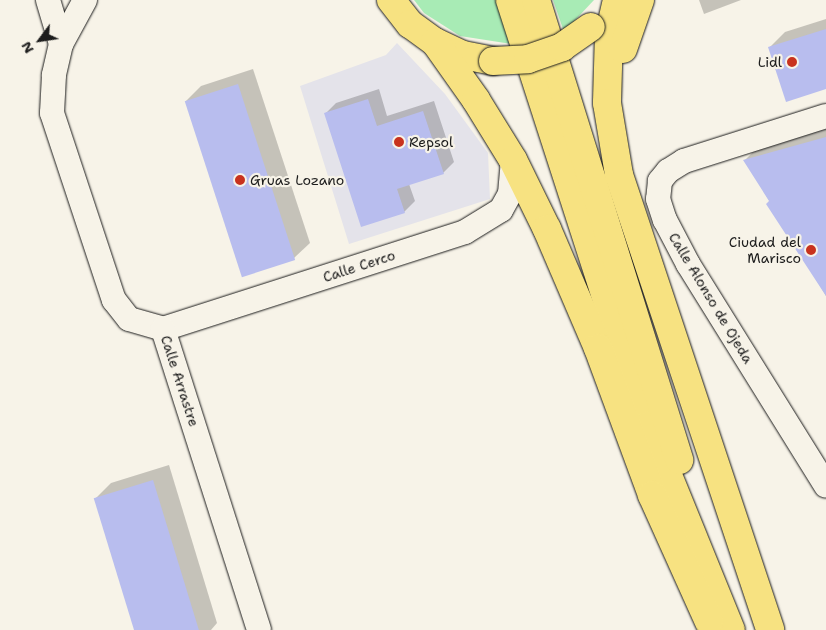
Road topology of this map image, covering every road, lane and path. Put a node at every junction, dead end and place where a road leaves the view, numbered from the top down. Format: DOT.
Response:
graph roads {
  1 [pos="48,0"];
  2 [pos="85,0"];
  3 [pos="391,0"];
  4 [pos="510,0"];
  5 [pos="536,0"];
  6 [pos="613,0"];
  7 [pos="617,0"];
  8 [pos="640,0"];
  9 [pos="435,42"];
  10 [pos="61,44"];
  11 [pos="607,103"];
  12 [pos="826,116"];
  13 [pos="513,160"];
  14 [pos="163,328"];
  15 [pos="826,486"];
  16 [pos="259,630"];
  17 [pos="713,630"];
  18 [pos="731,630"];
  19 [pos="749,630"];
  20 [pos="770,630"];
  1 -- 10 [label="street, Calle Arrastre"];
  2 -- 10 [label="street, Calle Arrastre"];
  3 -- 9 [label="main road"];
  4 -- 18 [label="main road"];
  5 -- 19 [label="main road"];
  6 -- 9 [label="main road, bridge"];
  7 -- 11 [label="main road"];
  8 -- 11 [label="main road"];
  9 -- 13 [label="main road"];
  10 -- 14 [label="street, Calle Arrastre"];
  11 -- 20 [label="main road"];
  12 -- 15 [label="street, Calle Alonso de Ojeda"];
  13 -- 14 [label="street, Calle Cerco"];
  13 -- 17 [label="main road"];
  14 -- 16 [label="street, Calle Arrastre"];
}
